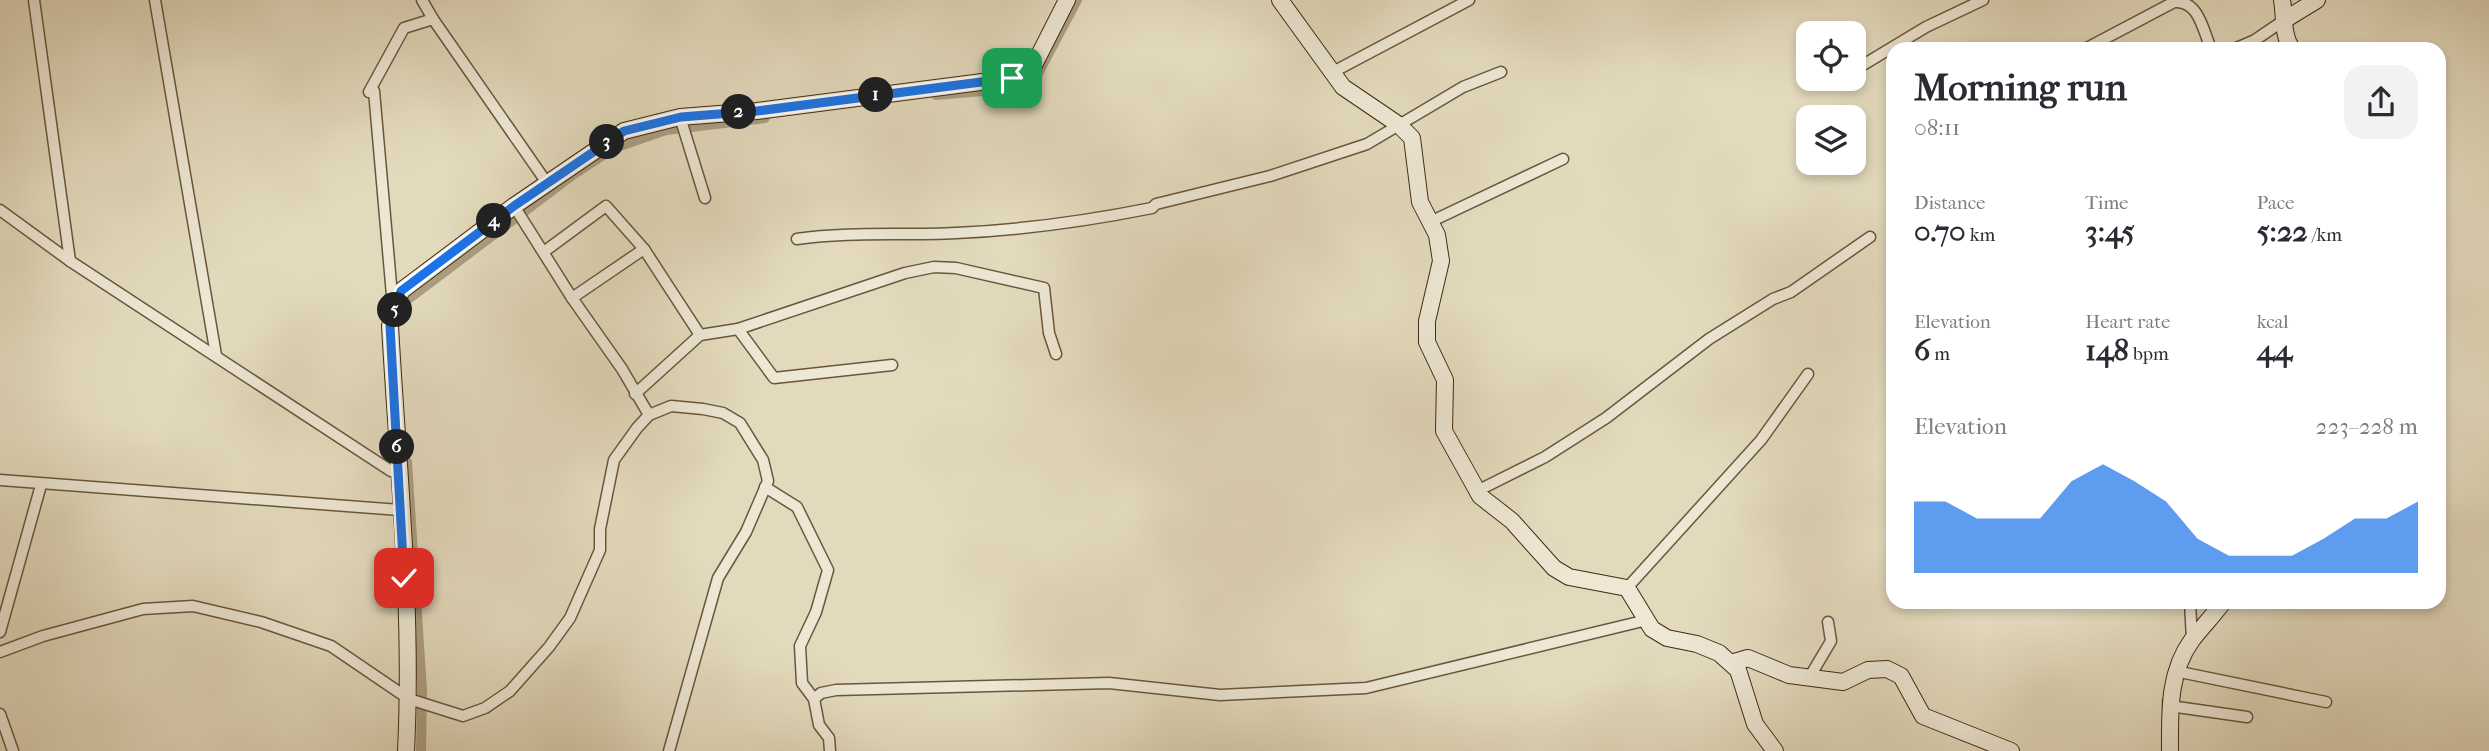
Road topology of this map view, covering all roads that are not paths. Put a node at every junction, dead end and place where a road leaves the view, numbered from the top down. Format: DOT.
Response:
graph roads {
  1 [pos="34,0"];
  2 [pos="155,0"];
  3 [pos="422,0"];
  4 [pos="1068,0"];
  5 [pos="1280,0"];
  6 [pos="1469,0"];
  7 [pos="1983,0"];
  8 [pos="2281,0"];
  9 [pos="2316,0"];
  10 [pos="433,19"];
  11 [pos="2286,19"];
  12 [pos="1901,42"];
  13 [pos="2098,42"];
  14 [pos="2208,42"];
  15 [pos="2250,42"];
  16 [pos="2288,42"];
  17 [pos="1886,51"];
  18 [pos="1866,63"];
  19 [pos="1333,72"];
  20 [pos="1501,72"];
  21 [pos="682,124"];
  22 [pos="1399,125"];
  23 [pos="1563,159"];
  24 [pos="547,183"];
  25 [pos="705,198"];
  26 [pos="0,210"];
  27 [pos="520,211"];
  28 [pos="1430,222"];
  29 [pos="1870,237"];
  30 [pos="797,239"];
  31 [pos="644,248"];
  32 [pos="545,251"];
  33 [pos="70,261"];
  34 [pos="572,298"];
  35 [pos="393,313"];
  36 [pos="738,329"];
  37 [pos="700,335"];
  38 [pos="1056,354"];
  39 [pos="216,355"];
  40 [pos="891,365"];
  41 [pos="1808,374"];
  42 [pos="635,394"];
  43 [pos="649,415"];
  44 [pos="398,472"];
  45 [pos="0,480"];
  46 [pos="41,485"];
  47 [pos="765,487"];
  48 [pos="1477,491"];
  49 [pos="400,510"];
  50 [pos="1627,588"];
  51 [pos="2190,609"];
  52 [pos="2218,609"];
  53 [pos="1647,620"];
  54 [pos="1828,622"];
  55 [pos="0,632"];
  56 [pos="2192,639"];
  57 [pos="0,652"];
  58 [pos="1731,663"];
  59 [pos="2175,671"];
  60 [pos="1809,678"];
  61 [pos="814,699"];
  62 [pos="418,702"];
  63 [pos="2326,702"];
  64 [pos="2170,706"];
  65 [pos="0,714"];
  66 [pos="2247,717"];
  67 [pos="13,751"];
  68 [pos="406,751"];
  69 [pos="669,751"];
  70 [pos="830,751"];
  71 [pos="1774,751"];
  72 [pos="2011,751"];
  73 [pos="2170,751"];
  1 -- 33 [label="street"];
  2 -- 39 [label="street"];
  3 -- 10 [label="street"];
  4 -- 21 [label="street"];
  5 -- 19 [label="street"];
  6 -- 19 [label="street"];
  7 -- 12 [label="street"];
  8 -- 11 [label="street"];
  9 -- 11 [label="street"];
  10 -- 24 [label="street"];
  10 -- 35 [label="street"];
  11 -- 15 [label="street"];
  11 -- 16 [label="street"];
  13 -- 14 [label="street"];
  17 -- 18 [label="street"];
  19 -- 22 [label="street"];
  20 -- 22 [label="street"];
  21 -- 24 [label="street"];
  21 -- 25 [label="street"];
  22 -- 28 [label="street"];
  22 -- 30 [label="street"];
  23 -- 28 [label="street"];
  24 -- 27 [label="street"];
  26 -- 33 [label="street"];
  27 -- 32 [label="street"];
  27 -- 35 [label="street"];
  28 -- 48 [label="street"];
  29 -- 48 [label="street"];
  31 -- 32 [label="street"];
  31 -- 34 [label="street"];
  31 -- 37 [label="street"];
  32 -- 34 [label="street"];
  33 -- 39 [label="street"];
  34 -- 42 [label="street"];
  35 -- 44 [label="street"];
  36 -- 37 [label="street"];
  36 -- 38 [label="street"];
  36 -- 40 [label="street"];
  37 -- 42 [label="street"];
  39 -- 44 [label="street"];
  41 -- 50 [label="street"];
  42 -- 43 [label="street"];
  43 -- 47 [label="street"];
  43 -- 62 [label="street"];
  44 -- 49 [label="street"];
  45 -- 46 [label="street"];
  46 -- 49 [label="street"];
  46 -- 55 [label="street"];
  47 -- 61 [label="street"];
  47 -- 69 [label="street"];
  48 -- 50 [label="street"];
  49 -- 62 [label="street"];
  50 -- 53 [label="street"];
  51 -- 56 [label="street"];
  52 -- 56 [label="street"];
  53 -- 58 [label="street"];
  53 -- 61 [label="street"];
  54 -- 60 [label="street"];
  56 -- 59 [label="street"];
  57 -- 62 [label="street"];
  58 -- 60 [label="street"];
  58 -- 71 [label="street"];
  59 -- 63 [label="street"];
  59 -- 64 [label="street"];
  60 -- 72 [label="street"];
  61 -- 70 [label="street"];
  62 -- 68 [label="street"];
  64 -- 66 [label="street"];
  64 -- 73 [label="street"];
  65 -- 67 [label="street"];
}
